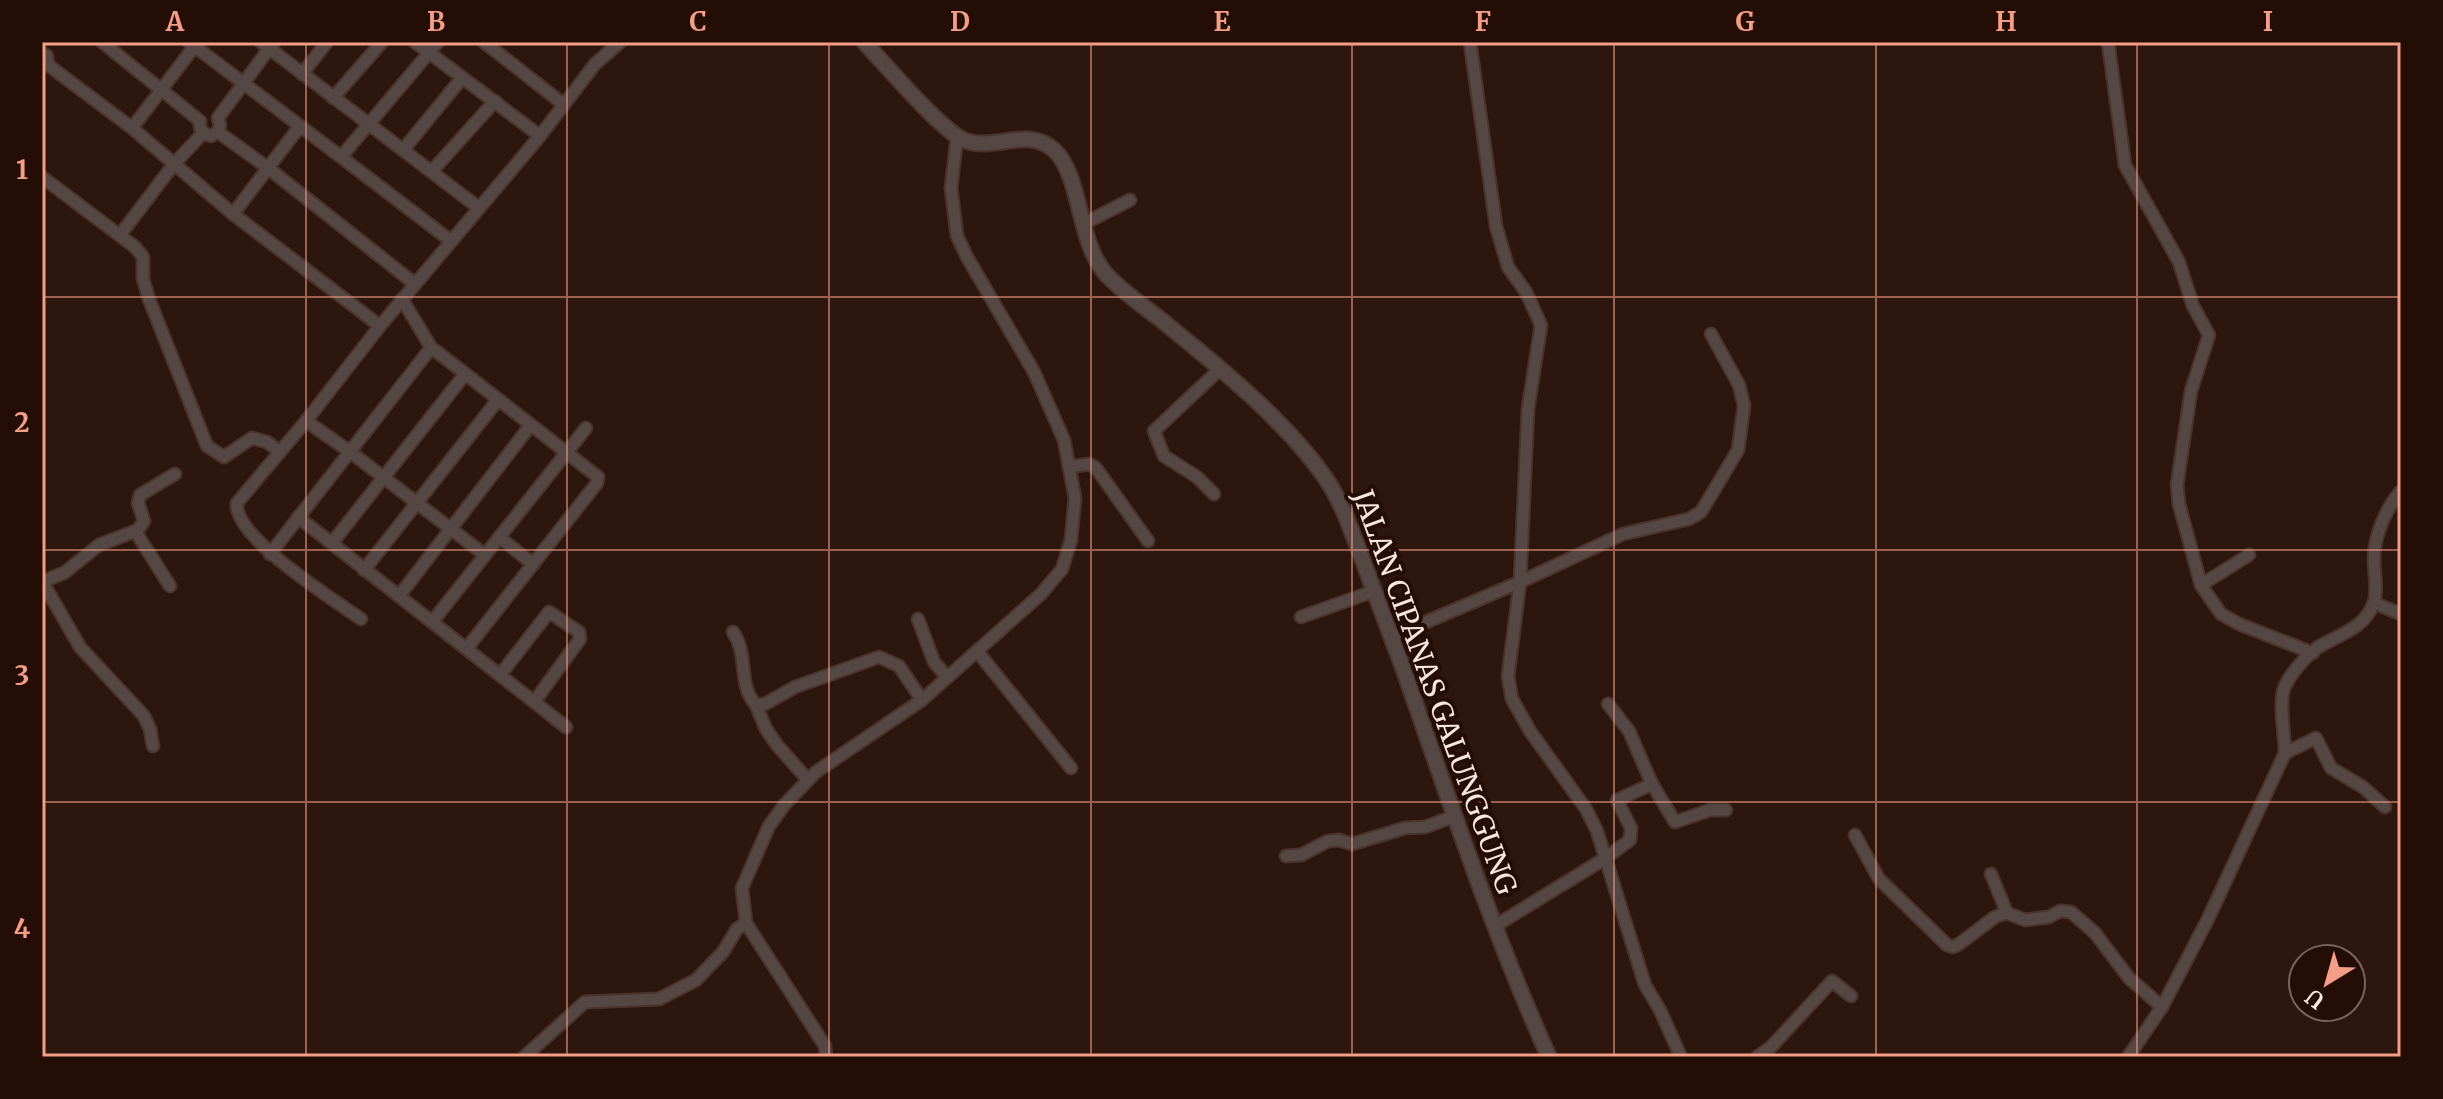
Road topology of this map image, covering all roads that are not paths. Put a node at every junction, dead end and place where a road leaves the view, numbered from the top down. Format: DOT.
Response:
graph roads {
  1 [pos="102,42"];
  2 [pos="327,42"];
  3 [pos="382,42"];
  4 [pos="415,42"];
  5 [pos="438,42"];
  6 [pos="620,42"];
  7 [pos="864,42"];
  8 [pos="1470,42"];
  9 [pos="2108,42"];
  10 [pos="488,43"];
  11 [pos="192,44"];
  12 [pos="268,44"];
  13 [pos="42,53"];
  14 [pos="428,53"];
  15 [pos="45,70"];
  16 [pos="302,74"];
  17 [pos="462,78"];
  18 [pos="242,84"];
  19 [pos="161,90"];
  20 [pos="333,98"];
  21 [pos="495,101"];
  22 [pos="563,104"];
  23 [pos="218,118"];
  24 [pos="367,125"];
  25 [pos="300,126"];
  26 [pos="202,127"];
  27 [pos="132,128"];
  28 [pos="218,132"];
  29 [pos="540,136"];
  30 [pos="957,137"];
  31 [pos="403,150"];
  32 [pos="341,157"];
  33 [pos="174,164"];
  34 [pos="268,168"];
  35 [pos="432,171"];
  36 [pos="42,177"];
  37 [pos="1130,200"];
  38 [pos="479,208"];
  39 [pos="233,214"];
  40 [pos="1083,224"];
  41 [pos="120,235"];
  42 [pos="451,241"];
  43 [pos="415,284"];
  44 [pos="402,299"];
  45 [pos="380,326"];
  46 [pos="1711,334"];
  47 [pos="432,349"];
  48 [pos="1215,373"];
  49 [pos="465,374"];
  50 [pos="497,401"];
  51 [pos="306,421"];
  52 [pos="530,426"];
  53 [pos="586,428"];
  54 [pos="349,451"];
  55 [pos="280,452"];
  56 [pos="566,453"];
  57 [pos="1069,467"];
  58 [pos="175,474"];
  59 [pos="383,478"];
  60 [pos="2401,491"];
  61 [pos="1214,494"];
  62 [pos="416,503"];
  63 [pos="298,517"];
  64 [pos="450,530"];
  65 [pos="135,531"];
  66 [pos="499,537"];
  67 [pos="1148,541"];
  68 [pos="332,543"];
  69 [pos="270,554"];
  70 [pos="485,555"];
  71 [pos="2249,555"];
  72 [pos="533,564"];
  73 [pos="364,570"];
  74 [pos="42,581"];
  75 [pos="1520,582"];
  76 [pos="2201,585"];
  77 [pos="170,586"];
  78 [pos="1374,591"];
  79 [pos="399,596"];
  80 [pos="2374,603"];
  81 [pos="2401,614"];
  82 [pos="1301,617"];
  83 [pos="361,619"];
  84 [pos="918,619"];
  85 [pos="432,622"];
  86 [pos="733,632"];
  87 [pos="1391,637"];
  88 [pos="467,648"];
  89 [pos="977,651"];
  90 [pos="2313,653"];
  91 [pos="500,675"];
  92 [pos="947,677"];
  93 [pos="922,700"];
  94 [pos="534,702"];
  95 [pos="1608,704"];
  96 [pos="756,705"];
  97 [pos="566,727"];
  98 [pos="153,746"];
  99 [pos="2285,753"];
  100 [pos="1071,768"];
  101 [pos="808,780"];
  102 [pos="1652,784"];
  103 [pos="2385,807"];
  104 [pos="1726,810"];
  105 [pos="1455,816"];
  106 [pos="1855,835"];
  107 [pos="1286,856"];
  108 [pos="1604,859"];
  109 [pos="1991,874"];
  110 [pos="2007,913"];
  111 [pos="746,923"];
  112 [pos="1495,926"];
  113 [pos="1851,996"];
  114 [pos="2162,1007"];
  115 [pos="524,1057"];
  116 [pos="826,1057"];
  117 [pos="1549,1057"];
  118 [pos="1681,1057"];
  119 [pos="1757,1057"];
  120 [pos="2128,1057"];
  1 -- 19 [label="street"];
  2 -- 16 [label="street"];
  3 -- 20 [label="street"];
  4 -- 14 [label="street"];
  5 -- 14 [label="street"];
  6 -- 22 [label="street"];
  7 -- 30 [label="street"];
  8 -- 75 [label="street"];
  9 -- 76 [label="street"];
  10 -- 22 [label="street"];
  11 -- 18 [label="street"];
  11 -- 19 [label="street"];
  12 -- 16 [label="street"];
  12 -- 18 [label="street"];
  13 -- 15 [label="street"];
  14 -- 17 [label="street"];
  14 -- 24 [label="street"];
  15 -- 27 [label="street"];
  16 -- 20 [label="street"];
  17 -- 21 [label="street"];
  17 -- 31 [label="street"];
  18 -- 23 [label="street"];
  18 -- 25 [label="street"];
  19 -- 26 [label="street"];
  19 -- 27 [label="street"];
  20 -- 24 [label="street"];
  21 -- 29 [label="street"];
  21 -- 35 [label="street"];
  22 -- 29 [label="street"];
  23 -- 26 [label="street"];
  23 -- 28 [label="street"];
  24 -- 31 [label="street"];
  24 -- 32 [label="street"];
  25 -- 32 [label="street"];
  25 -- 34 [label="street"];
  26 -- 28 [label="street"];
  26 -- 33 [label="street"];
  27 -- 33 [label="street"];
  28 -- 34 [label="street"];
  29 -- 38 [label="street"];
  30 -- 40 [label="street, JALAN CIPANAS GALUNGGUNG"];
  30 -- 57 [label="street"];
  31 -- 35 [label="street"];
  32 -- 42 [label="street"];
  33 -- 39 [label="street"];
  33 -- 41 [label="street"];
  34 -- 39 [label="street"];
  34 -- 43 [label="street"];
  35 -- 38 [label="street"];
  36 -- 41 [label="street"];
  37 -- 40 [label="street"];
  38 -- 42 [label="street"];
  39 -- 45 [label="street"];
  40 -- 48 [label="street, JALAN CIPANAS GALUNGGUNG"];
  41 -- 55 [label="street"];
  42 -- 43 [label="street"];
  43 -- 44 [label="street"];
  44 -- 45 [label="street"];
  44 -- 47 [label="street"];
  45 -- 51 [label="street"];
  46 -- 75 [label="street"];
  47 -- 49 [label="street"];
  47 -- 54 [label="street"];
  48 -- 61 [label="street"];
  48 -- 78 [label="street, JALAN CIPANAS GALUNGGUNG"];
  49 -- 50 [label="street"];
  49 -- 59 [label="street"];
  50 -- 52 [label="street"];
  50 -- 62 [label="street"];
  51 -- 54 [label="street"];
  51 -- 55 [label="street"];
  52 -- 56 [label="street"];
  52 -- 64 [label="street"];
  53 -- 56 [label="street"];
  54 -- 59 [label="street"];
  54 -- 63 [label="street"];
  55 -- 69 [label="street"];
  56 -- 66 [label="street"];
  56 -- 72 [label="street"];
  57 -- 67 [label="street"];
  57 -- 89 [label="street"];
  58 -- 65 [label="street"];
  59 -- 62 [label="street"];
  59 -- 68 [label="street"];
  60 -- 80 [label="street"];
  62 -- 64 [label="street"];
  62 -- 73 [label="street"];
  63 -- 68 [label="street"];
  63 -- 69 [label="street"];
  64 -- 70 [label="street"];
  64 -- 79 [label="street"];
  65 -- 74 [label="street"];
  65 -- 77 [label="street"];
  66 -- 70 [label="street"];
  66 -- 72 [label="street"];
  68 -- 73 [label="street"];
  69 -- 83 [label="street"];
  70 -- 85 [label="street"];
  71 -- 76 [label="street"];
  72 -- 88 [label="street"];
  73 -- 79 [label="street"];
  74 -- 98 [label="street"];
  75 -- 87 [label="street"];
  75 -- 108 [label="street"];
  76 -- 90 [label="street"];
  78 -- 82 [label="street"];
  78 -- 87 [label="street, JALAN CIPANAS GALUNGGUNG"];
  79 -- 85 [label="street"];
  80 -- 81 [label="street"];
  80 -- 90 [label="street"];
  84 -- 92 [label="street"];
  85 -- 88 [label="street"];
  86 -- 96 [label="street"];
  87 -- 105 [label="street, JALAN CIPANAS GALUNGGUNG"];
  88 -- 91 [label="street"];
  89 -- 92 [label="street"];
  89 -- 100 [label="street"];
  90 -- 99 [label="street"];
  91 -- 94 [label="street"];
  91 -- 94 [label="street"];
  92 -- 93 [label="street"];
  93 -- 96 [label="street"];
  93 -- 101 [label="street"];
  94 -- 97 [label="street"];
  95 -- 102 [label="street"];
  96 -- 101 [label="street"];
  99 -- 103 [label="street"];
  99 -- 114 [label="street"];
  101 -- 111 [label="street"];
  102 -- 104 [label="street"];
  102 -- 108 [label="street"];
  105 -- 107 [label="street"];
  105 -- 112 [label="street, JALAN CIPANAS GALUNGGUNG"];
  106 -- 110 [label="street"];
  108 -- 112 [label="street"];
  108 -- 118 [label="street"];
  109 -- 110 [label="street"];
  110 -- 114 [label="street"];
  111 -- 115 [label="street"];
  111 -- 116 [label="street"];
  112 -- 117 [label="street, JALAN CIPANAS GALUNGGUNG"];
  113 -- 119 [label="street"];
  114 -- 120 [label="street"];
}
